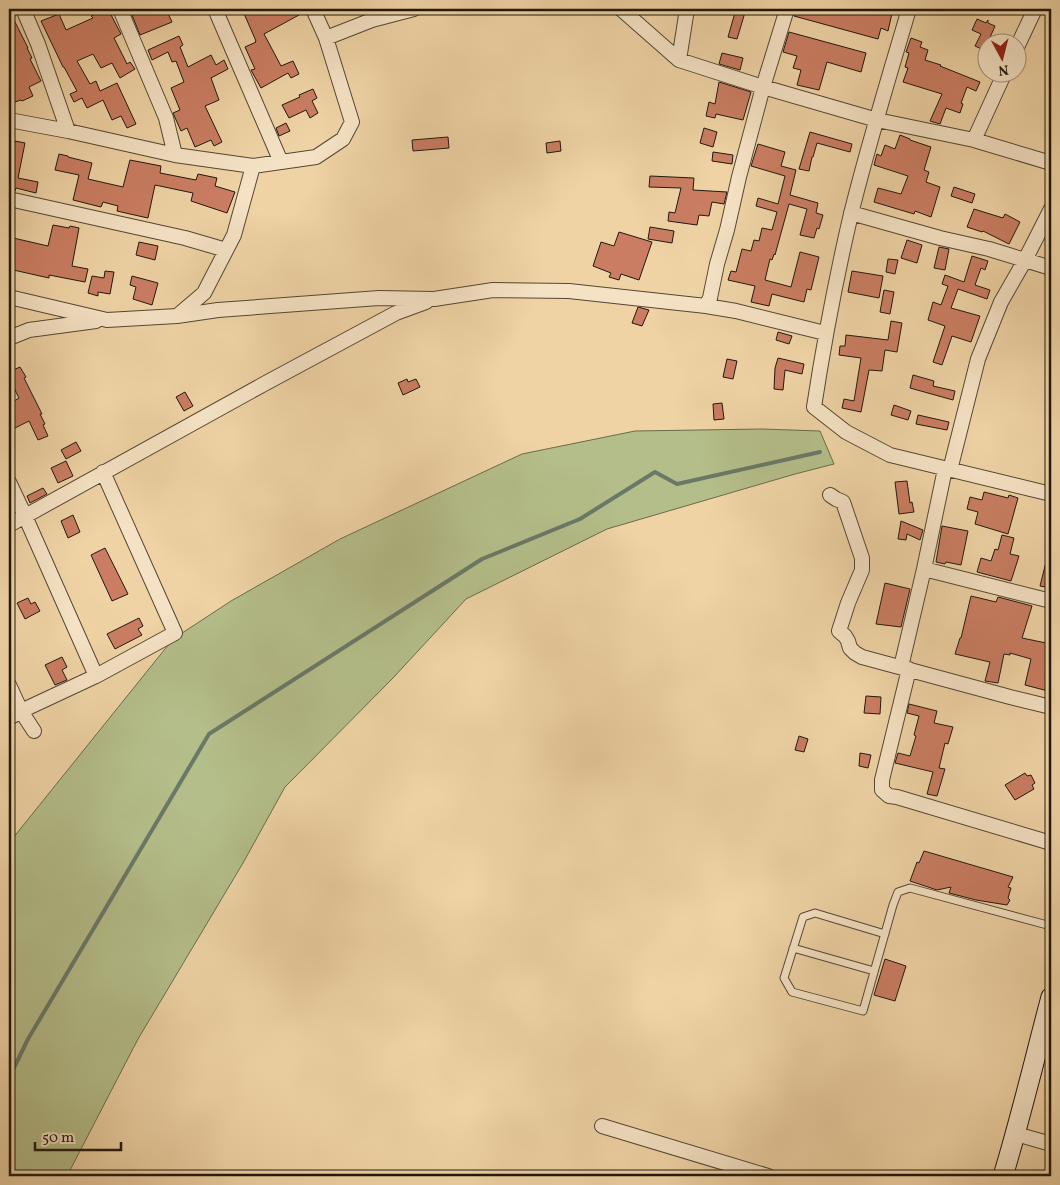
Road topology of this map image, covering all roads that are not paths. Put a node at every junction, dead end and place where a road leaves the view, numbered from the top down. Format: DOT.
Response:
graph roads {
  1 [pos="23,9"];
  2 [pos="120,9"];
  3 [pos="215,9"];
  4 [pos="313,9"];
  5 [pos="414,9"];
  6 [pos="621,9"];
  7 [pos="687,9"];
  8 [pos="787,9"];
  9 [pos="909,9"];
  10 [pos="1035,9"];
  11 [pos="1024,32"];
  12 [pos="326,38"];
  13 [pos="679,60"];
  14 [pos="1000,82"];
  15 [pos="763,87"];
  16 [pos="9,120"];
  17 [pos="877,120"];
  18 [pos="68,131"];
  19 [pos="974,140"];
  20 [pos="175,155"];
  21 [pos="281,162"];
  22 [pos="1051,163"];
  23 [pos="253,166"];
  24 [pos="9,199"];
  25 [pos="1051,209"];
  26 [pos="851,213"];
  27 [pos="226,250"];
  28 [pos="1025,260"];
  29 [pos="1051,268"];
  30 [pos="9,297"];
  31 [pos="434,299"];
  32 [pos="706,306"];
  33 [pos="177,316"];
  34 [pos="107,320"];
  35 [pos="825,333"];
  36 [pos="9,338"];
  37 [pos="947,469"];
  38 [pos="104,472"];
  39 [pos="9,482"];
  40 [pos="1051,494"];
  41 [pos="830,495"];
  42 [pos="25,516"];
  43 [pos="9,525"];
  44 [pos="924,569"];
  45 [pos="1051,601"];
  46 [pos="905,668"];
  47 [pos="96,676"];
  48 [pos="9,685"];
  49 [pos="1051,708"];
  50 [pos="21,711"];
  51 [pos="9,718"];
  52 [pos="34,731"];
  53 [pos="1051,843"];
  54 [pos="1051,926"];
  55 [pos="885,934"];
  56 [pos="793,948"];
  57 [pos="874,971"];
  58 [pos="1051,997"];
  59 [pos="1045,1041"];
  60 [pos="602,1126"];
  61 [pos="1016,1134"];
  62 [pos="1051,1144"];
  63 [pos="768,1176"];
  64 [pos="1003,1176"];
  1 -- 18 [label="street"];
  2 -- 20 [label="street"];
  3 -- 21 [label="street"];
  4 -- 12 [label="street"];
  5 -- 12 [label="street"];
  6 -- 13 [label="street"];
  7 -- 13 [label="street"];
  8 -- 15 [label="street"];
  9 -- 17 [label="street"];
  10 -- 11 [label="street"];
  12 -- 21 [label="street"];
  13 -- 15 [label="street"];
  14 -- 19 [label="street"];
  15 -- 17 [label="street"];
  15 -- 32 [label="street"];
  16 -- 18 [label="street"];
  17 -- 19 [label="street"];
  17 -- 26 [label="street"];
  18 -- 20 [label="street"];
  19 -- 22 [label="street"];
  20 -- 23 [label="street"];
  21 -- 23 [label="street"];
  23 -- 27 [label="street"];
  24 -- 27 [label="street"];
  25 -- 28 [label="street"];
  26 -- 28 [label="street"];
  26 -- 35 [label="street"];
  27 -- 33 [label="street"];
  28 -- 29 [label="street"];
  28 -- 37 [label="street"];
  30 -- 34 [label="street"];
  31 -- 32 [label="street"];
  31 -- 33 [label="street"];
  31 -- 38 [label="street"];
  32 -- 35 [label="street"];
  33 -- 34 [label="street"];
  34 -- 36 [label="street"];
  35 -- 37 [label="street"];
  37 -- 40 [label="street"];
  37 -- 44 [label="street"];
  38 -- 42 [label="street"];
  38 -- 47 [label="street"];
  39 -- 42 [label="street"];
  41 -- 46 [label="street"];
  42 -- 43 [label="street"];
  42 -- 47 [label="street"];
  44 -- 45 [label="street"];
  44 -- 46 [label="street"];
  46 -- 49 [label="street"];
  46 -- 53 [label="street"];
  47 -- 50 [label="street"];
  48 -- 50 [label="street"];
  50 -- 51 [label="street"];
  50 -- 52 [label="street"];
  54 -- 55 [label="lane"];
  55 -- 56 [label="lane"];
  55 -- 57 [label="lane"];
  56 -- 57 [label="lane"];
  56 -- 57 [label="lane"];
  58 -- 59 [label="street"];
  59 -- 61 [label="street"];
  60 -- 63 [label="street"];
  61 -- 62 [label="street"];
  61 -- 64 [label="street"];
}
